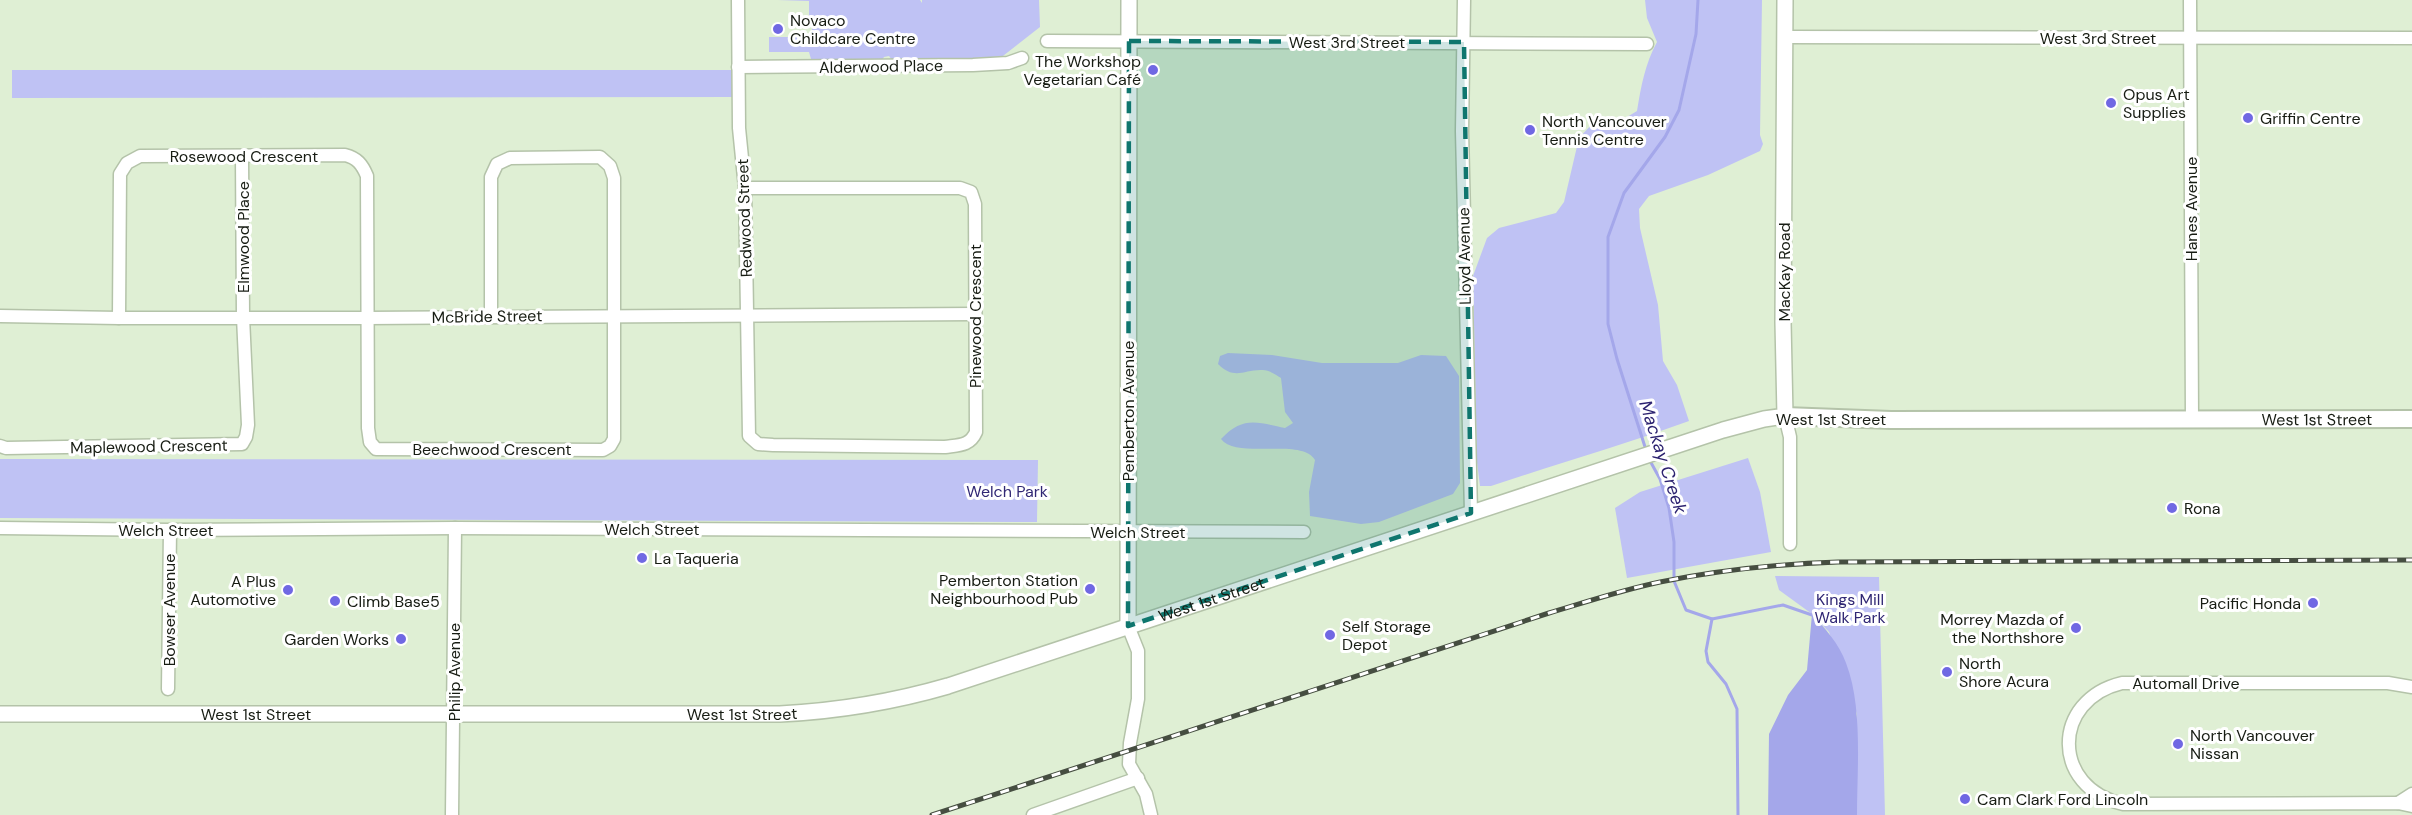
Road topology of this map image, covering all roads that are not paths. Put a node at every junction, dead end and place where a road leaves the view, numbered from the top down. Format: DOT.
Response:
graph roads {
  1 [pos="738,0"];
  2 [pos="1129,0"];
  3 [pos="1464,0"];
  4 [pos="1785,0"];
  5 [pos="2190,0"];
  6 [pos="1785,38"];
  7 [pos="2190,38"];
  8 [pos="2412,38"];
  9 [pos="1129,40"];
  10 [pos="1047,41"];
  11 [pos="1464,42"];
  12 [pos="1647,44"];
  13 [pos="1022,58"];
  14 [pos="738,67"];
  15 [pos="243,157"];
  16 [pos="745,188"];
  17 [pos="974,314"];
  18 [pos="747,315"];
  19 [pos="0,316"];
  20 [pos="490,316"];
  21 [pos="614,316"];
  22 [pos="243,317"];
  23 [pos="119,318"];
  24 [pos="367,318"];
  25 [pos="1785,416"];
  26 [pos="2192,419"];
  27 [pos="2412,419"];
  28 [pos="749,436"];
  29 [pos="0,446"];
  30 [pos="1471,513"];
  31 [pos="0,528"];
  32 [pos="455,528"];
  33 [pos="170,530"];
  34 [pos="1304,532"];
  35 [pos="1128,533"];
  36 [pos="1790,544"];
  37 [pos="1128,626"];
  38 [pos="2412,687"];
  39 [pos="168,689"];
  40 [pos="0,714"];
  41 [pos="454,714"];
  42 [pos="1138,778"];
  43 [pos="2412,794"];
  44 [pos="2398,803"];
  45 [pos="2412,806"];
  46 [pos="452,815"];
  47 [pos="1033,815"];
  48 [pos="1152,815"];
  1 -- 14 [label="street, Redwood Street"];
  2 -- 9 [label="street, Pemberton Avenue"];
  3 -- 11 [label="street, Lloyd Avenue"];
  4 -- 6 [label="street, MacKay Road"];
  5 -- 7 [label="street, Hanes Avenue"];
  6 -- 7 [label="street, West 3rd Street"];
  6 -- 25 [label="street, MacKay Road"];
  7 -- 8 [label="street, West 3rd Street"];
  7 -- 26 [label="street, Hanes Avenue"];
  9 -- 10 [label="street, West 3rd Street"];
  9 -- 11 [label="street, West 3rd Street"];
  9 -- 35 [label="street, Pemberton Avenue"];
  11 -- 12 [label="street, West 3rd Street"];
  11 -- 30 [label="street, Lloyd Avenue"];
  13 -- 14 [label="street, Alderwood Place"];
  14 -- 16 [label="street, Redwood Street"];
  15 -- 22 [label="street, Elmwood Place"];
  15 -- 23 [label="street, Rosewood Crescent"];
  15 -- 24 [label="street, Rosewood Crescent"];
  16 -- 17 [label="street, Pinewood Crescent"];
  16 -- 18 [label="street, Redwood Street"];
  17 -- 18 [label="street, McBride Street"];
  17 -- 28 [label="street, Pinewood Crescent"];
  18 -- 21 [label="street, McBride Street"];
  18 -- 28 [label="street, Redwood Street"];
  19 -- 23 [label="street, McBride Street"];
  20 -- 21 [label="street, McBride Street"];
  20 -- 21 [label="street"];
  20 -- 24 [label="street, McBride Street"];
  21 -- 24 [label="street, Beechwood Crescent"];
  22 -- 23 [label="street, McBride Street"];
  22 -- 24 [label="street, McBride Street"];
  22 -- 29 [label="street, Maplewood Crescent"];
  25 -- 26 [label="main road, West 1st Street"];
  25 -- 30 [label="street, West 1st Street"];
  25 -- 36 [label="street, MacKay Road"];
  26 -- 27 [label="main road, West 1st Street"];
  30 -- 37 [label="street, West 1st Street"];
  31 -- 33 [label="street, Welch Street"];
  32 -- 33 [label="street, Welch Street"];
  32 -- 35 [label="street, Welch Street"];
  32 -- 41 [label="street, Philip Avenue"];
  33 -- 39 [label="street, Bowser Avenue"];
  34 -- 35 [label="street, Welch Street"];
  35 -- 37 [label="street, Pemberton Avenue"];
  37 -- 41 [label="street, West 1st Street"];
  37 -- 42 [label="street, Pemberton Avenue"];
  38 -- 44 [label="street, Automall Drive"];
  40 -- 41 [label="street, West 1st Street"];
  41 -- 46 [label="street, Philip Avenue"];
  42 -- 47 [label="street"];
  42 -- 48 [label="street, Pemberton Avenue"];
  43 -- 44 [label="street"];
  44 -- 45 [label="street, Automall Drive"];
}
